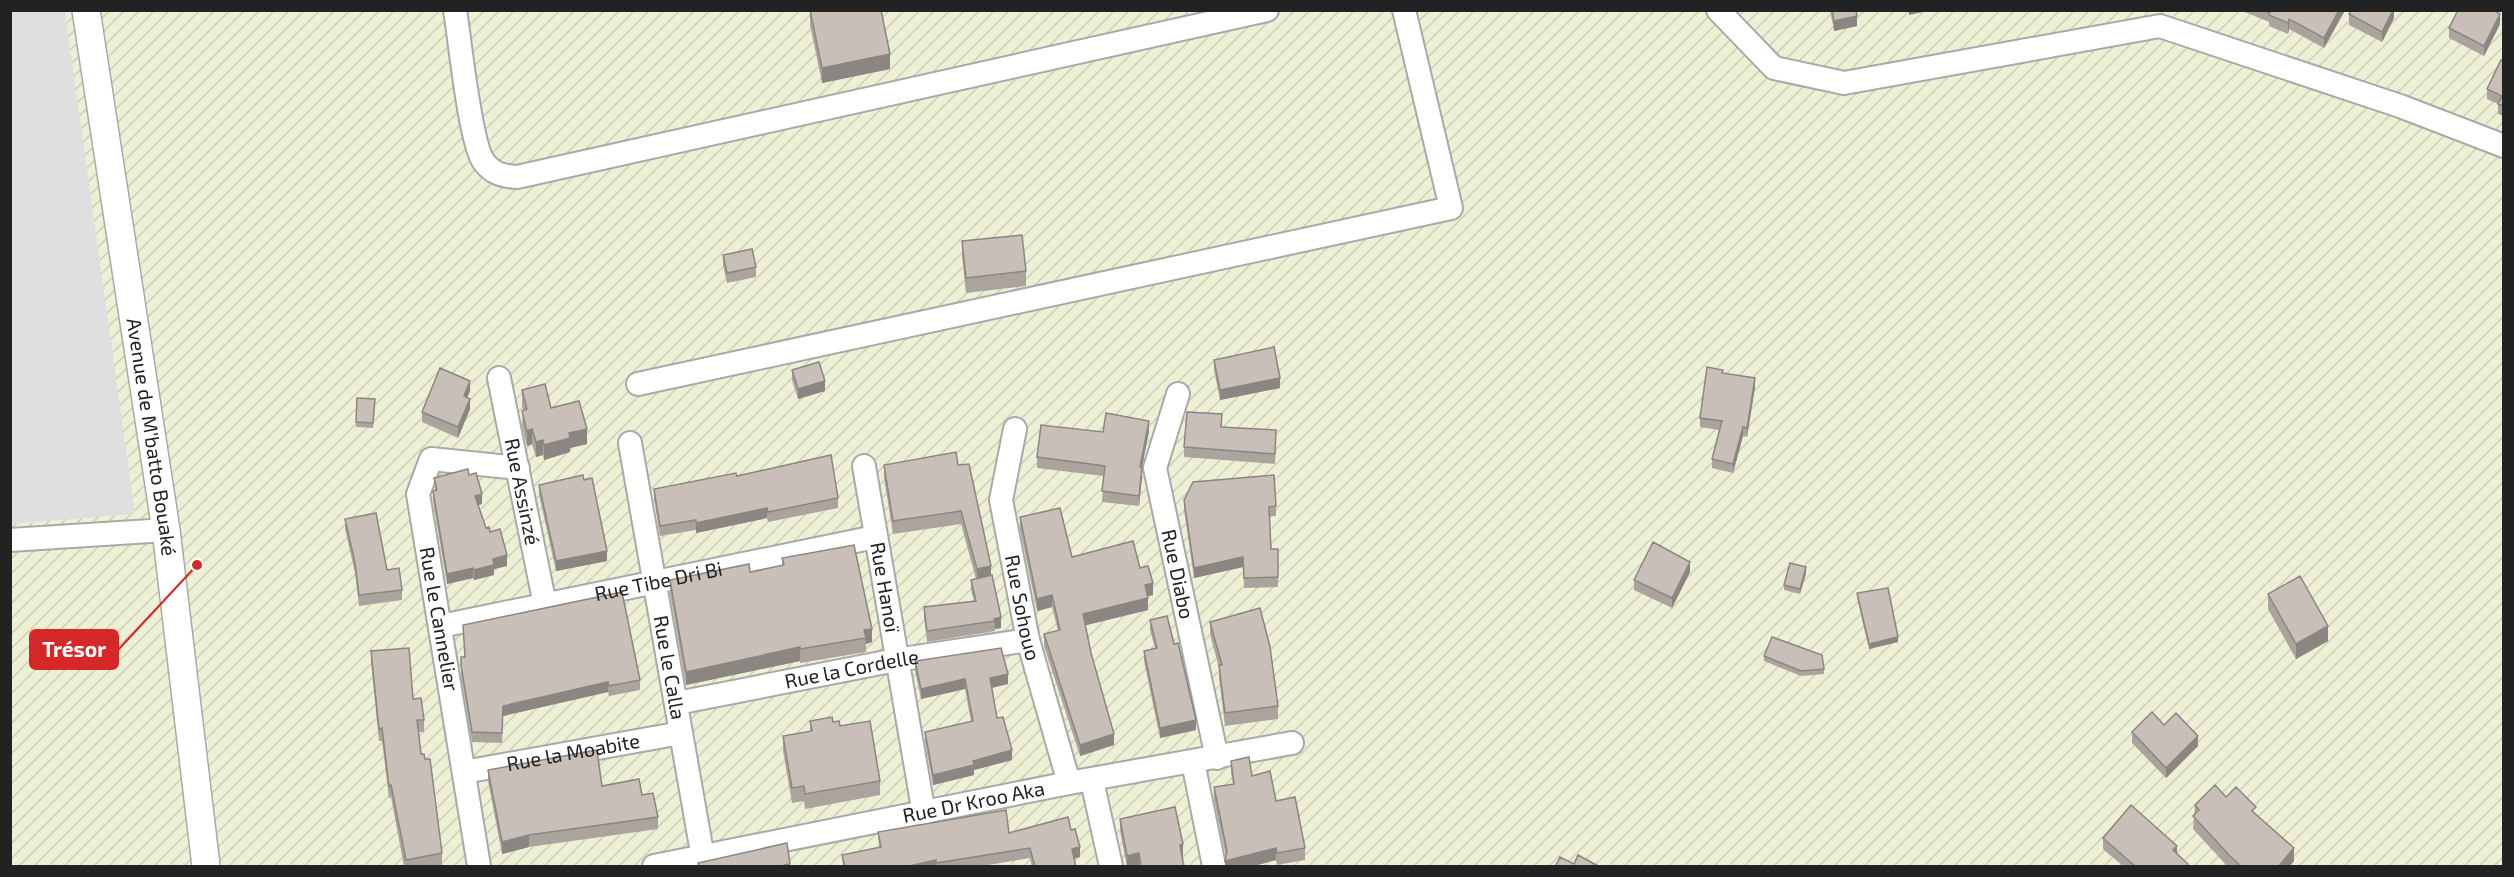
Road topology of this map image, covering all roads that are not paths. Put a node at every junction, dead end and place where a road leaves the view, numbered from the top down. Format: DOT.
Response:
graph roads {
  1 [pos="86,10"];
  2 [pos="455,10"];
  3 [pos="1267,10"];
  4 [pos="1404,10"];
  5 [pos="1718,10"];
  6 [pos="2504,146"];
  7 [pos="500,378"];
  8 [pos="638,384"];
  9 [pos="1178,394"];
  10 [pos="1016,429"];
  11 [pos="630,443"];
  12 [pos="864,466"];
  13 [pos="518,468"];
  14 [pos="166,530"];
  15 [pos="875,537"];
  16 [pos="10,540"];
  17 [pos="656,583"];
  18 [pos="545,605"];
  19 [pos="441,626"];
  20 [pos="1029,640"];
  21 [pos="896,660"];
  22 [pos="676,703"];
  23 [pos="681,733"];
  24 [pos="1292,743"];
  25 [pos="1217,758"];
  26 [pos="1193,762"];
  27 [pos="464,772"];
  28 [pos="1092,781"];
  29 [pos="1069,783"];
  30 [pos="924,814"];
  31 [pos="703,858"];
  32 [pos="206,867"];
  33 [pos="479,867"];
  34 [pos="654,867"];
  35 [pos="1112,867"];
  36 [pos="1214,867"];
  1 -- 14 [label="street, Avenue de M'batto Bouaké"];
  2 -- 3 [label="street"];
  4 -- 8 [label="street"];
  5 -- 6 [label="street"];
  7 -- 13 [label="street, Rue Assinzé"];
  9 -- 25 [label="street, Rue Diabo"];
  10 -- 20 [label="street, Rue Sohouo"];
  11 -- 17 [label="street, Rue le Calla"];
  12 -- 15 [label="street, Rue Hanoï"];
  13 -- 18 [label="street, Rue Assinzé"];
  13 -- 19 [label="street, Rue le Cannelier"];
  14 -- 16 [label="street"];
  14 -- 32 [label="street, Avenue de M'batto Bouaké"];
  15 -- 17 [label="street, Rue Tibe Dri Bi"];
  15 -- 21 [label="street, Rue Hanoï"];
  17 -- 18 [label="street, Rue Tibe Dri Bi"];
  17 -- 22 [label="street, Rue le Calla"];
  18 -- 19 [label="street, Rue Tibe Dri Bi"];
  19 -- 27 [label="street, Rue le Cannelier"];
  20 -- 21 [label="street, Rue la Cordelle"];
  20 -- 29 [label="street, Rue Sohouo"];
  21 -- 22 [label="street, Rue la Cordelle"];
  21 -- 30 [label="street, Rue Hanoï"];
  22 -- 23 [label="street, Rue le Calla"];
  23 -- 27 [label="street, Rue la Moabite"];
  23 -- 31 [label="street, Rue le Calla"];
  24 -- 25 [label="street, Rue Dr Kroo Aka"];
  25 -- 26 [label="street, Rue Dr Kroo Aka"];
  26 -- 28 [label="street, Rue Dr Kroo Aka"];
  26 -- 36 [label="street"];
  27 -- 33 [label="street, Rue le Cannelier"];
  28 -- 29 [label="street, Rue Dr Kroo Aka"];
  28 -- 35 [label="street"];
  29 -- 30 [label="street, Rue Dr Kroo Aka"];
  30 -- 31 [label="street, Rue Dr Kroo Aka"];
  31 -- 34 [label="street, Rue Dr Kroo Aka"];
}
